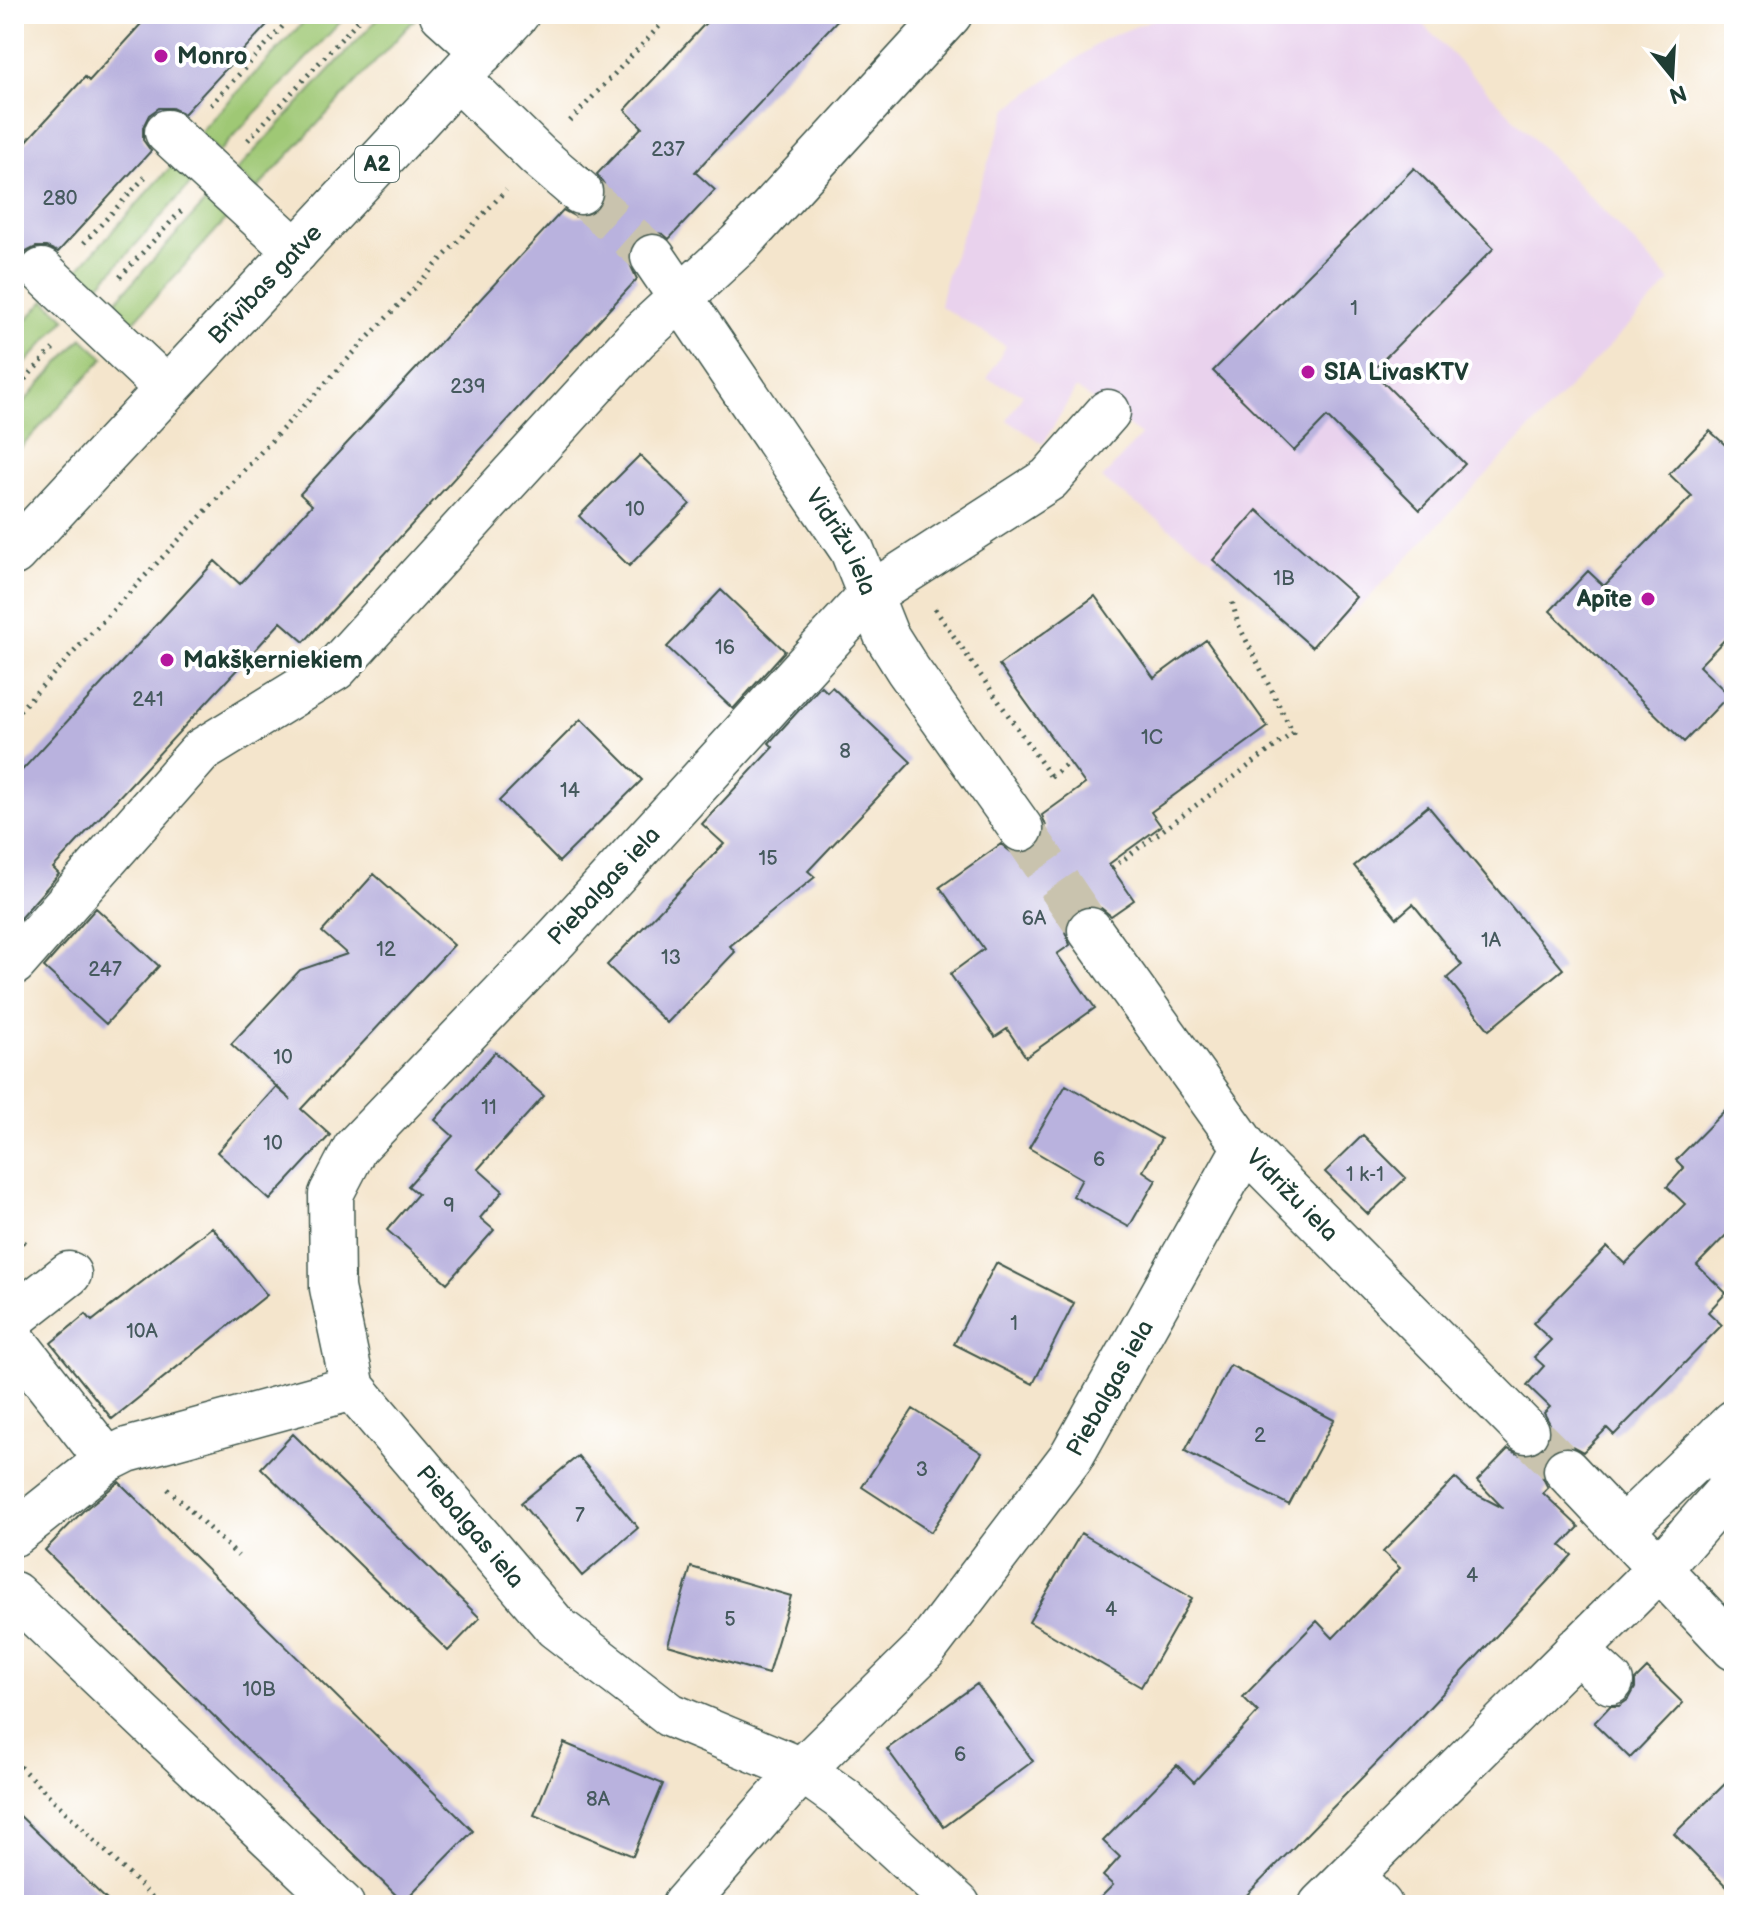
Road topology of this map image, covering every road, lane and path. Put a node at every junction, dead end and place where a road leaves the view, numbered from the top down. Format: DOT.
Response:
graph roads {
  1 [pos="442,14"];
  2 [pos="517,14"];
  3 [pos="671,14"];
  4 [pos="950,14"];
  5 [pos="471,64"];
  6 [pos="167,132"];
  7 [pos="538,156"];
  8 [pos="580,192"];
  9 [pos="296,251"];
  10 [pos="653,257"];
  11 [pos="42,271"];
  12 [pos="681,298"];
  13 [pos="167,389"];
  14 [pos="1108,412"];
  15 [pos="14,553"];
  16 [pos="930,556"];
  17 [pos="871,594"];
  18 [pos="1231,597"];
  19 [pos="14,716"];
  20 [pos="1069,762"];
  21 [pos="1051,777"];
  22 [pos="1043,783"];
  23 [pos="1021,829"];
  24 [pos="1112,868"];
  25 [pos="1090,930"];
  26 [pos="14,963"];
  27 [pos="1245,1147"];
  28 [pos="69,1274"];
  29 [pos="14,1317"];
  30 [pos="14,1341"];
  31 [pos="353,1388"];
  32 [pos="1727,1428"];
  33 [pos="1526,1431"];
  34 [pos="117,1455"];
  35 [pos="1566,1470"];
  36 [pos="1623,1528"];
  37 [pos="14,1534"];
  38 [pos="238,1556"];
  39 [pos="1659,1569"];
  40 [pos="14,1594"];
  41 [pos="1734,1648"];
  42 [pos="1576,1650"];
  43 [pos="1611,1682"];
  44 [pos="14,1761"];
  45 [pos="802,1770"];
  46 [pos="1351,1895"];
  47 [pos="160,1905"];
  48 [pos="342,1905"];
  49 [pos="684,1905"];
  50 [pos="958,1905"];
  1 -- 5 [label="main road"];
  2 -- 5 [label="main road, Brīvības gatve / A2"];
  3 -- 7 [label="path"];
  4 -- 12 [label="main road"];
  5 -- 7 [label="main road"];
  5 -- 9 [label="main road, Brīvības gatve / A2"];
  6 -- 9 [label="main road"];
  7 -- 8 [label="main road"];
  7 -- 19 [label="path"];
  9 -- 13 [label="main road, Brīvības gatve / A2"];
  10 -- 12 [label="main road, Vidrižu iela"];
  11 -- 13 [label="main road"];
  12 -- 17 [label="main road, Vidrižu iela"];
  12 -- 26 [label="main road"];
  13 -- 15 [label="main road, Brīvības gatve / A2"];
  14 -- 16 [label="main road, Piebalgas iela"];
  16 -- 17 [label="main road, Piebalgas iela"];
  16 -- 21 [label="path"];
  17 -- 23 [label="main road, Vidrižu iela"];
  17 -- 31 [label="main road, Piebalgas iela"];
  18 -- 24 [label="path"];
  20 -- 21 [label="path"];
  21 -- 22 [label="path"];
  25 -- 27 [label="main road, Vidrižu iela"];
  27 -- 33 [label="main road, Vidrižu iela"];
  27 -- 45 [label="main road, Piebalgas iela"];
  28 -- 29 [label="main road"];
  30 -- 34 [label="main road"];
  31 -- 34 [label="main road"];
  31 -- 45 [label="main road, Piebalgas iela"];
  32 -- 36 [label="main road"];
  32 -- 39 [label="main road"];
  34 -- 37 [label="main road"];
  34 -- 38 [label="path"];
  35 -- 36 [label="main road"];
  36 -- 39 [label="main road"];
  39 -- 41 [label="main road"];
  39 -- 42 [label="main road"];
  40 -- 48 [label="main road"];
  42 -- 43 [label="main road"];
  42 -- 46 [label="main road"];
  44 -- 47 [label="path"];
  45 -- 49 [label="main road"];
  45 -- 50 [label="main road"];
}
